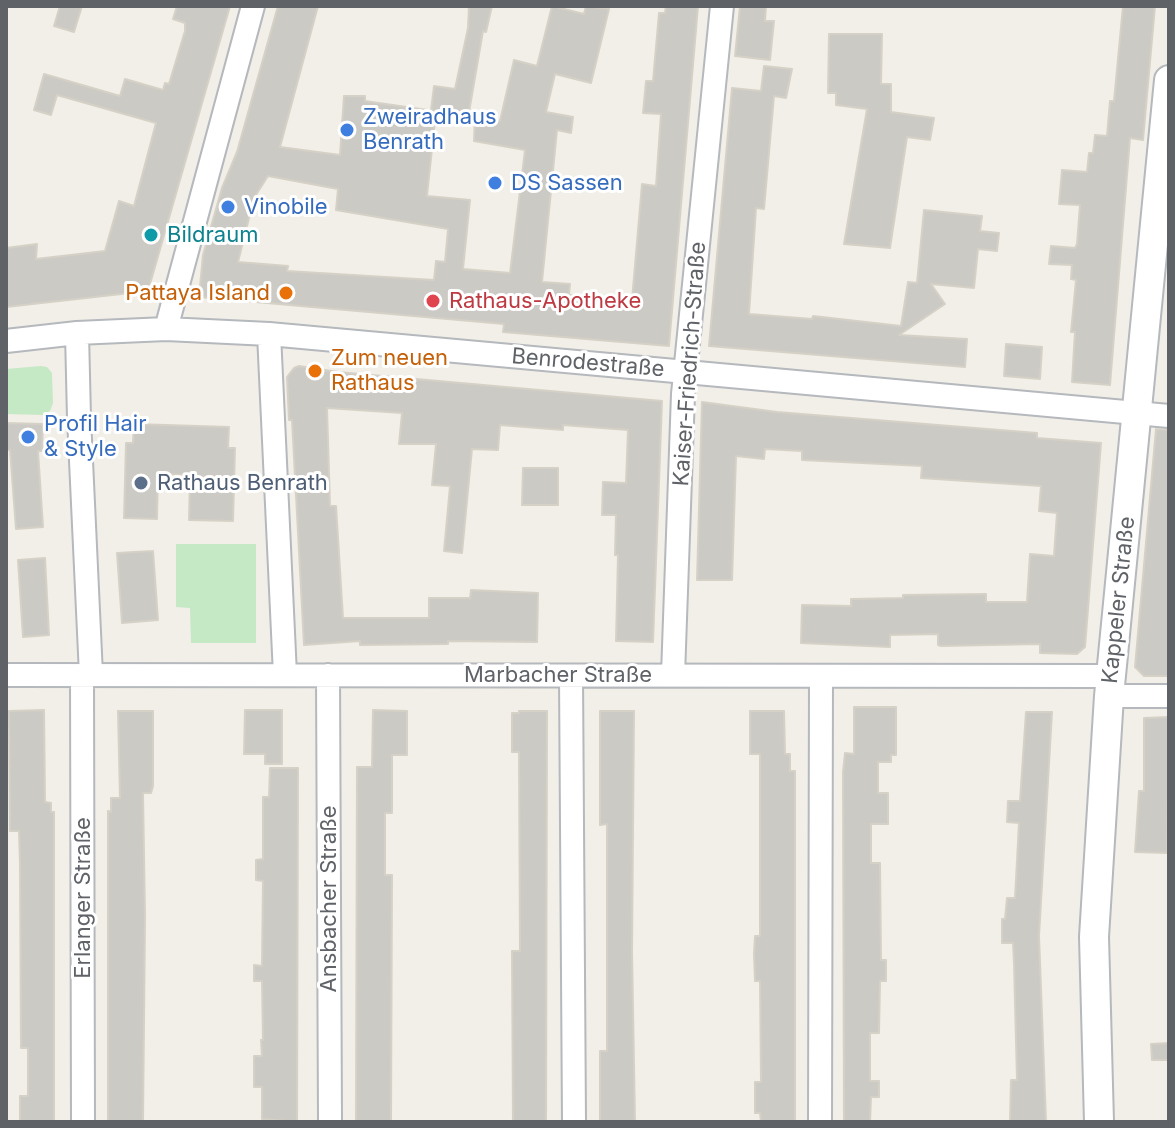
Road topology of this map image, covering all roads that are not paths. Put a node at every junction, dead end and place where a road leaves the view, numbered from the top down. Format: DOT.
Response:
graph roads {
  1 [pos="253,6"];
  2 [pos="722,6"];
  3 [pos="1169,80"];
  4 [pos="166,329"];
  5 [pos="77,333"];
  6 [pos="269,334"];
  7 [pos="6,341"];
  8 [pos="686,371"];
  9 [pos="1138,414"];
  10 [pos="1169,416"];
  11 [pos="6,675"];
  12 [pos="87,675"];
  13 [pos="285,675"];
  14 [pos="328,675"];
  15 [pos="673,675"];
  16 [pos="571,676"];
  17 [pos="821,676"];
  18 [pos="1110,686"];
  19 [pos="1169,696"];
  20 [pos="83,1122"];
  21 [pos="330,1122"];
  22 [pos="574,1122"];
  23 [pos="820,1122"];
  24 [pos="1099,1122"];
  1 -- 4 [label="street"];
  2 -- 8 [label="street, Kaiser-Friedrich-Straße"];
  3 -- 9 [label="street, Kappeler Straße"];
  4 -- 5 [label="street, Benrodestraße"];
  4 -- 6 [label="street, Benrodestraße"];
  5 -- 7 [label="street, Benrodestraße"];
  5 -- 12 [label="street, Erlanger Straße"];
  6 -- 8 [label="street, Benrodestraße"];
  6 -- 13 [label="street"];
  8 -- 9 [label="street, Benrodestraße"];
  8 -- 15 [label="street, Kaiser-Friedrich-Straße"];
  9 -- 10 [label="street, Benrodestraße"];
  9 -- 18 [label="street, Kappeler Straße"];
  11 -- 12 [label="street, Marbacher Straße"];
  12 -- 13 [label="street, Marbacher Straße"];
  12 -- 20 [label="street, Erlanger Straße"];
  13 -- 14 [label="street, Marbacher Straße"];
  14 -- 16 [label="street, Marbacher Straße"];
  14 -- 21 [label="street, Ansbacher Straße"];
  15 -- 16 [label="street, Marbacher Straße"];
  15 -- 17 [label="street, Marbacher Straße"];
  16 -- 22 [label="street"];
  17 -- 18 [label="street, Marbacher Straße"];
  17 -- 23 [label="street"];
  18 -- 19 [label="street, Marbacher Straße"];
  18 -- 24 [label="street, Kappeler Straße"];
}
